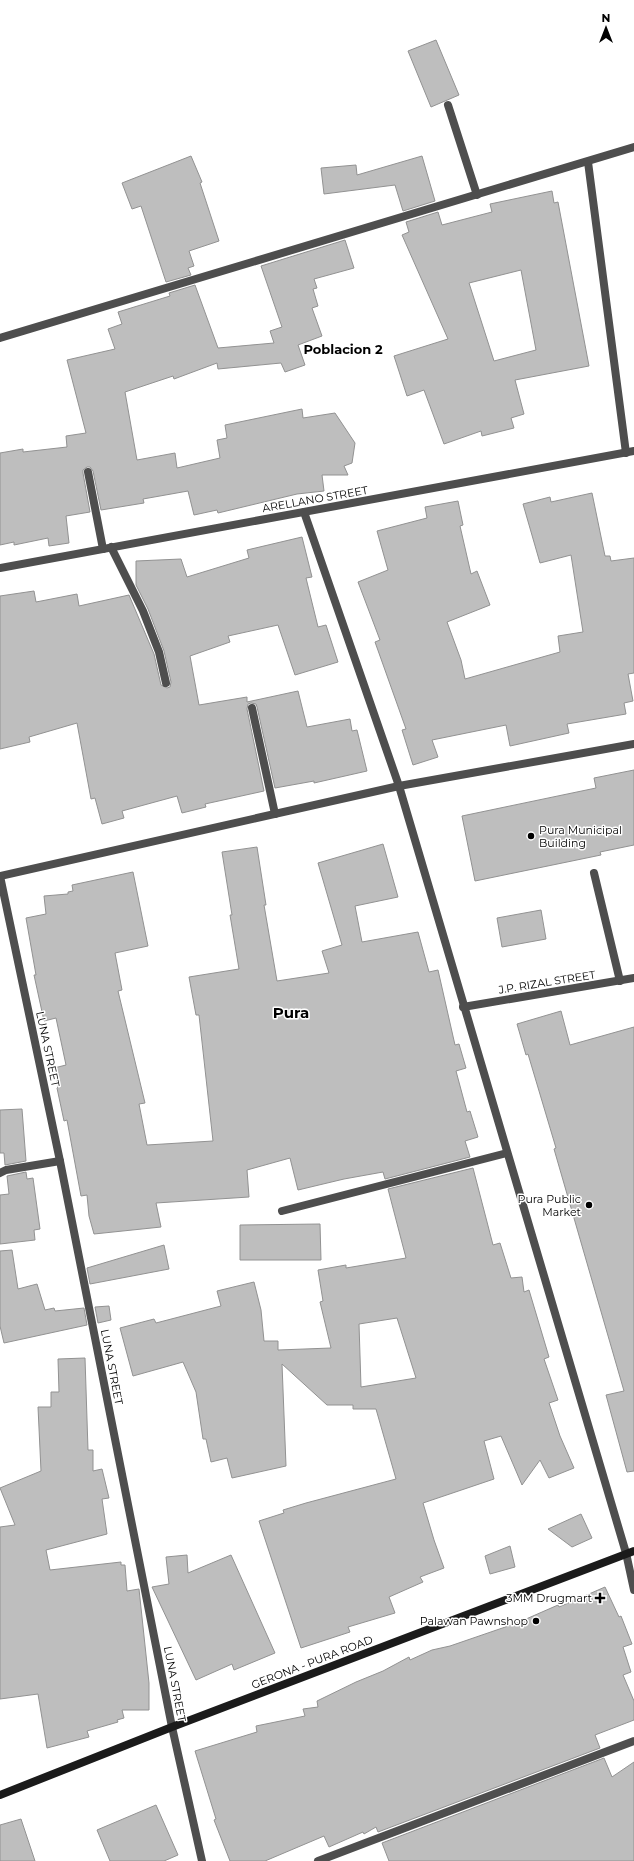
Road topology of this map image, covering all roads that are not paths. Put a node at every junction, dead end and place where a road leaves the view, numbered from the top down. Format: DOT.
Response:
graph roads {
  1 [pos="448,105"];
  2 [pos="634,147"];
  3 [pos="588,162"];
  4 [pos="477,195"];
  5 [pos="0,338"];
  6 [pos="630,452"];
  7 [pos="88,472"];
  8 [pos="304,512"];
  9 [pos="107,548"];
  10 [pos="0,568"];
  11 [pos="166,683"];
  12 [pos="252,708"];
  13 [pos="634,744"];
  14 [pos="399,786"];
  15 [pos="274,814"];
  16 [pos="594,873"];
  17 [pos="0,876"];
  18 [pos="634,978"];
  19 [pos="620,981"];
  20 [pos="463,1007"];
  21 [pos="507,1153"];
  22 [pos="60,1160"];
  23 [pos="0,1173"];
  24 [pos="282,1211"];
  25 [pos="630,1552"];
  26 [pos="634,1590"];
  27 [pos="172,1727"];
  28 [pos="634,1741"];
  29 [pos="1,1793"];
  30 [pos="202,1861"];
  31 [pos="318,1861"];
  1 -- 4 [label="street"];
  2 -- 3 [label="street"];
  3 -- 4 [label="street"];
  3 -- 6 [label="street"];
  4 -- 5 [label="street"];
  6 -- 8 [label="street, ARELLANO STREET"];
  7 -- 9 [label="street"];
  8 -- 9 [label="street, ARELLANO STREET"];
  8 -- 14 [label="street"];
  9 -- 10 [label="street, ARELLANO STREET"];
  9 -- 11 [label="street"];
  12 -- 15 [label="street"];
  13 -- 14 [label="street"];
  14 -- 15 [label="street"];
  14 -- 20 [label="street"];
  15 -- 17 [label="street"];
  16 -- 19 [label="street"];
  17 -- 22 [label="street, LUNA STREET"];
  18 -- 19 [label="street, J.P. RIZAL STREET"];
  19 -- 20 [label="street, J.P. RIZAL STREET"];
  20 -- 21 [label="street"];
  21 -- 24 [label="street"];
  21 -- 25 [label="street"];
  22 -- 23 [label="street"];
  22 -- 27 [label="street, LUNA STREET"];
  25 -- 26 [label="street"];
  25 -- 27 [label="main road, GERONA - PURA ROAD"];
  27 -- 29 [label="main road, GERONA - PURA ROAD"];
  27 -- 30 [label="street, LUNA STREET"];
  28 -- 31 [label="street"];
}
